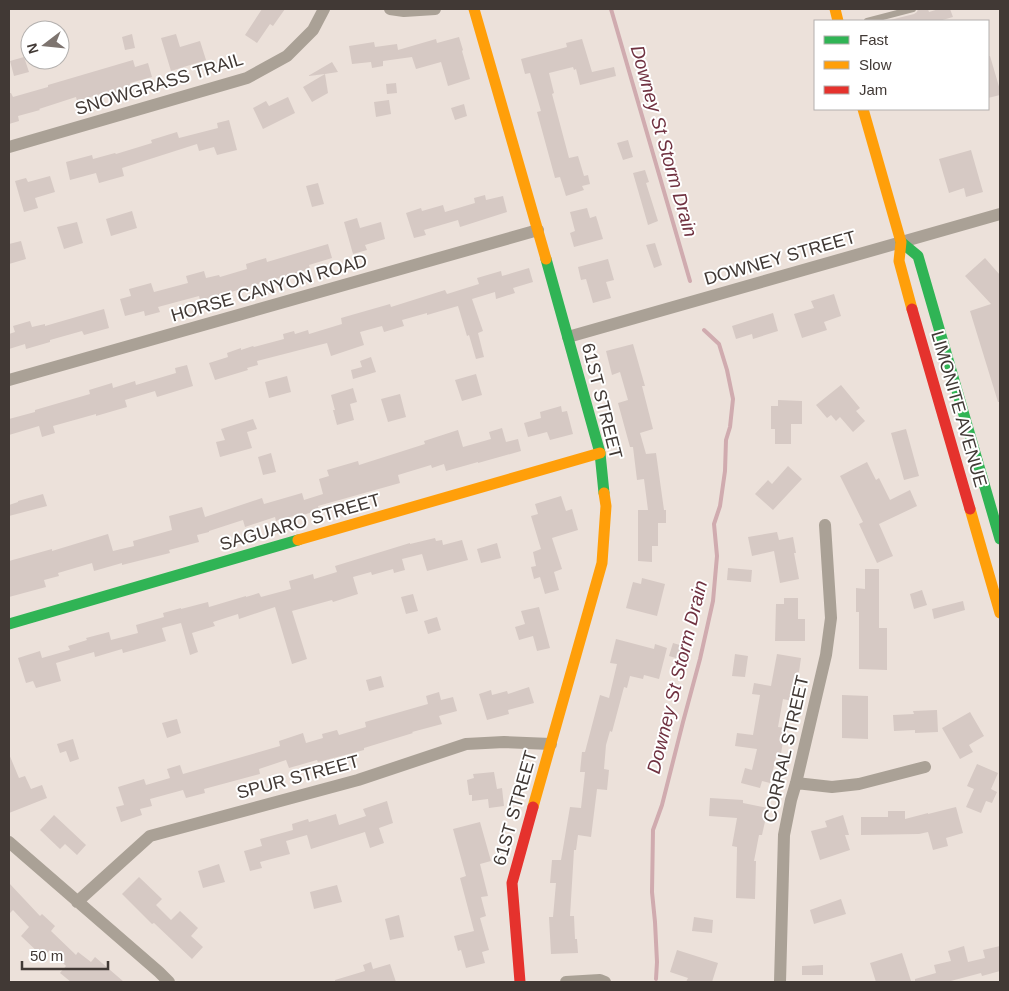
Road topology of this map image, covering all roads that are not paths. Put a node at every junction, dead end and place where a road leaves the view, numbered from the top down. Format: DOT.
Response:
graph roads {
  1 [pos="324,9"];
  2 [pos="390,9"];
  3 [pos="435,9"];
  4 [pos="474,9"];
  5 [pos="913,9"];
  6 [pos="871,20"];
  7 [pos="863,110"];
  8 [pos="9,147"];
  9 [pos="1000,214"];
  10 [pos="538,230"];
  11 [pos="901,242"];
  12 [pos="568,336"];
  13 [pos="9,380"];
  14 [pos="600,453"];
  15 [pos="825,525"];
  16 [pos="1000,539"];
  17 [pos="1000,613"];
  18 [pos="9,624"];
  19 [pos="551,744"];
  20 [pos="925,767"];
  21 [pos="796,783"];
  22 [pos="9,842"];
  23 [pos="77,902"];
  24 [pos="169,982"];
  25 [pos="520,982"];
  26 [pos="566,982"];
  27 [pos="605,982"];
  28 [pos="780,982"];
  1 -- 8 [label="street, SNOWGRASS TRAIL"];
  2 -- 3 [label="street"];
  4 -- 10 [label="street, 61ST STREET"];
  5 -- 6 [label="lane"];
  7 -- 11 [label="street, LIMONITE AVENUE"];
  9 -- 11 [label="street, DOWNEY STREET"];
  10 -- 12 [label="street, 61ST STREET"];
  10 -- 13 [label="street, HORSE CANYON ROAD"];
  11 -- 12 [label="street, DOWNEY STREET"];
  11 -- 16 [label="street, LIMONITE AVENUE"];
  11 -- 17 [label="street, LIMONITE AVENUE"];
  12 -- 14 [label="street, 61ST STREET"];
  14 -- 18 [label="street, SAGUARO STREET"];
  14 -- 19 [label="street, 61ST STREET"];
  15 -- 21 [label="street, CORRAL STREET"];
  19 -- 23 [label="street, SPUR STREET"];
  19 -- 25 [label="street, 61ST STREET"];
  20 -- 21 [label="street"];
  21 -- 28 [label="street, CORRAL STREET"];
  22 -- 23 [label="street"];
  23 -- 24 [label="street"];
  26 -- 27 [label="street"];
}
